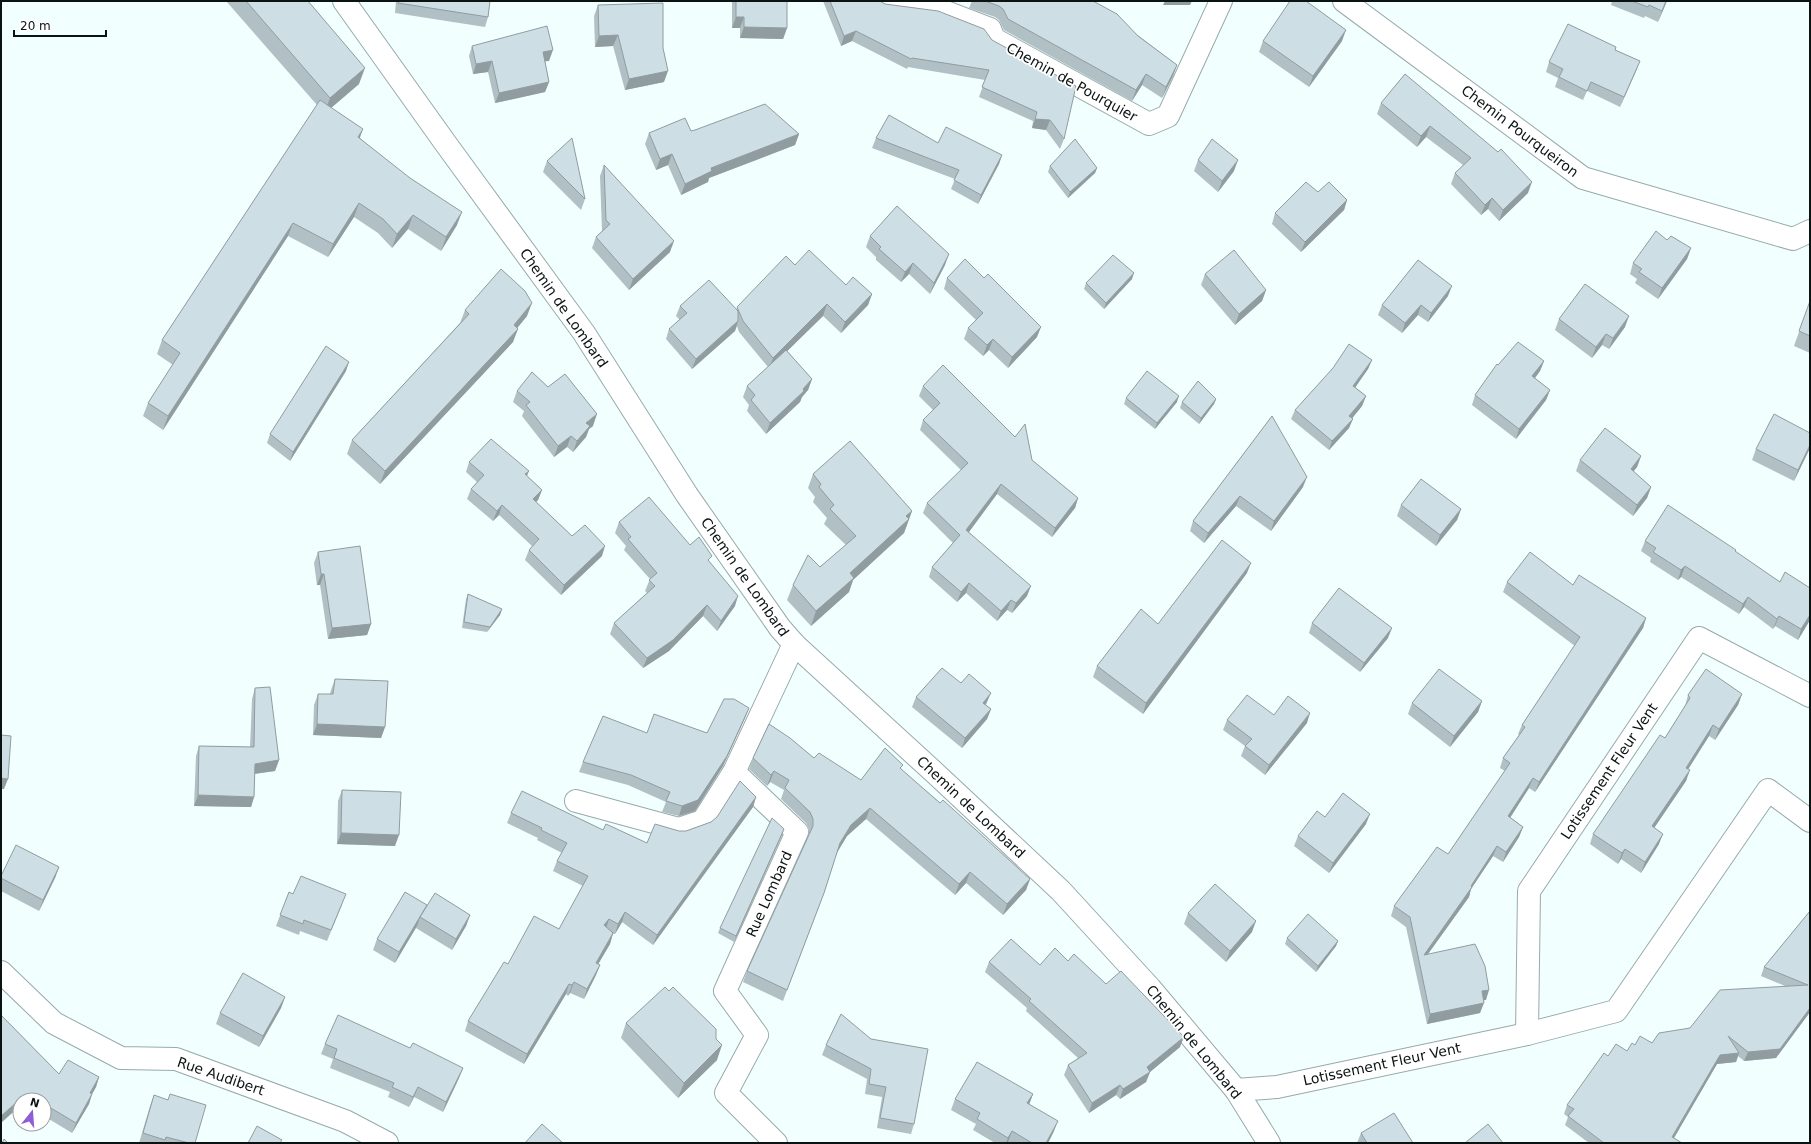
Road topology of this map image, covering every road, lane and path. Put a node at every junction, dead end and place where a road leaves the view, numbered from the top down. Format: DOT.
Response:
graph roads {
  1 [pos="344,1"];
  2 [pos="884,1"];
  3 [pos="1221,1"];
  4 [pos="1344,1"];
  5 [pos="1810,231"];
  6 [pos="794,644"];
  7 [pos="1810,696"];
  8 [pos="734,772"];
  9 [pos="576,801"];
  10 [pos="1810,821"];
  11 [pos="1,972"];
  12 [pos="1527,1034"];
  13 [pos="1236,1090"];
  14 [pos="387,1143"];
  15 [pos="776,1143"];
  16 [pos="1269,1143"];
  1 -- 6 [label="street, Chemin de Lombard"];
  2 -- 3 [label="street, Chemin de Pourquier"];
  4 -- 5 [label="street, Chemin Pourqueiron"];
  6 -- 8 [label="street"];
  6 -- 13 [label="street, Chemin de Lombard"];
  7 -- 12 [label="street, Lotissement Fleur Vent"];
  8 -- 9 [label="street"];
  8 -- 15 [label="street, Rue Lombard"];
  10 -- 12 [label="street, Lotissement Fleur Vent"];
  11 -- 14 [label="street, Rue Audibert"];
  12 -- 13 [label="street, Lotissement Fleur Vent"];
  13 -- 16 [label="street, Chemin de Lombard"];
}
